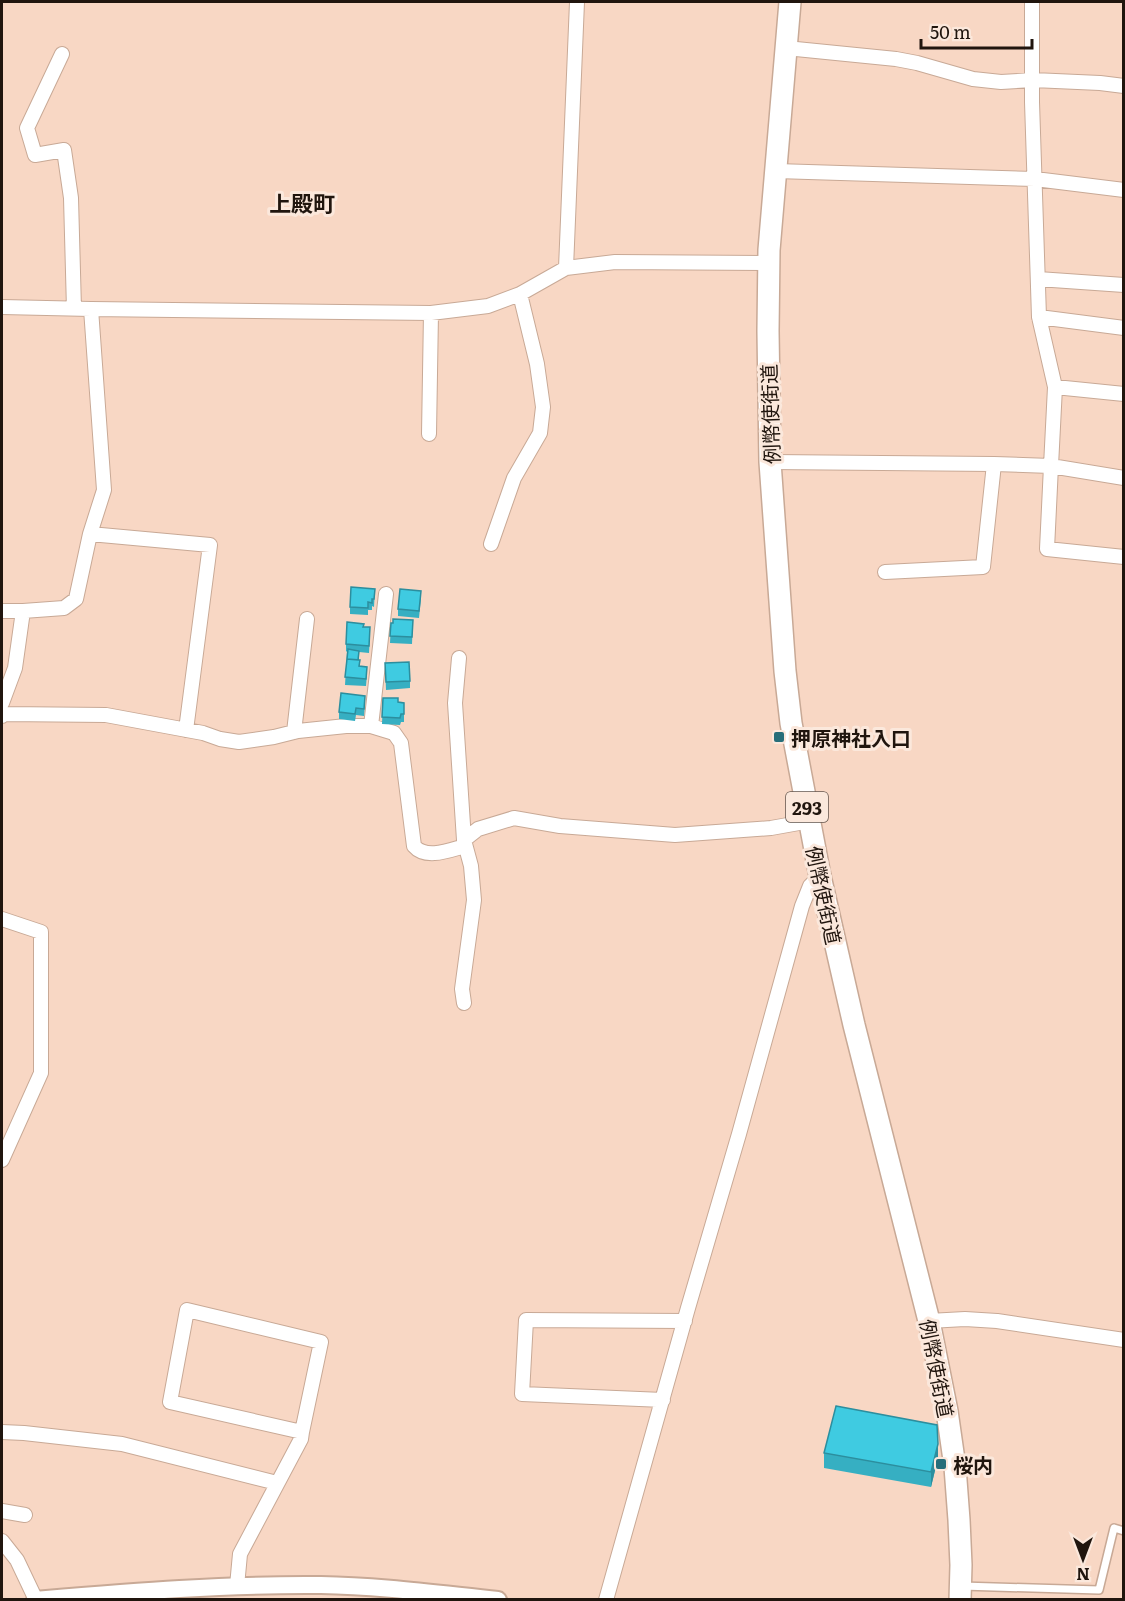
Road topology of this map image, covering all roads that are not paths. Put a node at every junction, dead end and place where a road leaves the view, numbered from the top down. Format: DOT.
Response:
graph roads {
  1 [pos="577,2"];
  2 [pos="790,2"];
  3 [pos="1032,2"];
  4 [pos="786,48"];
  5 [pos="62,54"];
  6 [pos="1033,80"];
  7 [pos="1124,86"];
  8 [pos="776,171"];
  9 [pos="1035,179"];
  10 [pos="1124,190"];
  11 [pos="768,263"];
  12 [pos="566,268"];
  13 [pos="1038,279"];
  14 [pos="1124,285"];
  15 [pos="520,294"];
  16 [pos="2,307"];
  17 [pos="74,309"];
  18 [pos="91,309"];
  19 [pos="431,313"];
  20 [pos="1039,317"];
  21 [pos="1124,328"];
  22 [pos="1055,387"];
  23 [pos="1124,394"];
  24 [pos="429,434"];
  25 [pos="770,462"];
  26 [pos="994,464"];
  27 [pos="1051,466"];
  28 [pos="1124,478"];
  29 [pos="90,534"];
  30 [pos="491,543"];
  31 [pos="1124,558"];
  32 [pos="885,572"];
  33 [pos="386,594"];
  34 [pos="2,611"];
  35 [pos="23,611"];
  36 [pos="307,619"];
  37 [pos="459,658"];
  38 [pos="2,710"];
  39 [pos="371,726"];
  40 [pos="186,730"];
  41 [pos="294,732"];
  42 [pos="810,821"];
  43 [pos="464,843"];
  44 [pos="820,876"];
  45 [pos="2,919"];
  46 [pos="464,1003"];
  47 [pos="2,1160"];
  48 [pos="685,1321"];
  49 [pos="929,1321"];
  50 [pos="1124,1340"];
  51 [pos="663,1400"];
  52 [pos="2,1432"];
  53 [pos="302,1432"];
  54 [pos="277,1483"];
  55 [pos="2,1511"];
  56 [pos="25,1515"];
  57 [pos="1124,1531"];
  58 [pos="2,1541"];
  59 [pos="237,1586"];
  60 [pos="960,1593"];
  61 [pos="36,1599"];
  62 [pos="498,1599"];
  63 [pos="606,1599"];
  1 -- 12 [label="street"];
  2 -- 4 [label="highway, 例幣使街道 / 293"];
  3 -- 6 [label="street"];
  4 -- 6 [label="street"];
  4 -- 8 [label="highway, 例幣使街道 / 293"];
  5 -- 17 [label="street"];
  6 -- 7 [label="street"];
  6 -- 9 [label="street"];
  8 -- 9 [label="street"];
  8 -- 11 [label="highway, 例幣使街道 / 293"];
  9 -- 10 [label="street"];
  9 -- 13 [label="street"];
  11 -- 12 [label="street"];
  11 -- 25 [label="highway, 例幣使街道 / 293"];
  12 -- 15 [label="street"];
  13 -- 14 [label="street"];
  13 -- 20 [label="street"];
  15 -- 19 [label="street"];
  15 -- 30 [label="street"];
  16 -- 17 [label="street"];
  17 -- 18 [label="street"];
  18 -- 19 [label="street"];
  18 -- 29 [label="street"];
  19 -- 24 [label="street"];
  20 -- 21 [label="street"];
  20 -- 22 [label="street"];
  22 -- 23 [label="street"];
  22 -- 27 [label="street"];
  25 -- 26 [label="street"];
  25 -- 42 [label="highway, 例幣使街道 / 293"];
  26 -- 27 [label="street"];
  26 -- 32 [label="street"];
  27 -- 28 [label="street"];
  27 -- 31 [label="street"];
  29 -- 35 [label="street"];
  29 -- 40 [label="street"];
  33 -- 39 [label="street"];
  34 -- 35 [label="street"];
  35 -- 38 [label="street"];
  36 -- 41 [label="street"];
  37 -- 43 [label="street"];
  38 -- 40 [label="street"];
  39 -- 41 [label="street"];
  39 -- 43 [label="street"];
  40 -- 41 [label="street"];
  42 -- 43 [label="street"];
  42 -- 44 [label="highway, 例幣使街道 / 293"];
  43 -- 46 [label="street"];
  44 -- 48 [label="street"];
  44 -- 49 [label="highway, 例幣使街道 / 293"];
  45 -- 47 [label="street"];
  48 -- 51 [label="street"];
  48 -- 51 [label="street"];
  49 -- 50 [label="street"];
  49 -- 60 [label="highway, 例幣使街道 / 293"];
  51 -- 63 [label="street"];
  52 -- 54 [label="street"];
  53 -- 53 [label="street"];
  53 -- 54 [label="street"];
  54 -- 59 [label="street"];
  55 -- 56 [label="street"];
  57 -- 60 [label="lane"];
  58 -- 61 [label="street"];
  59 -- 61 [label="street"];
  59 -- 62 [label="street"];
}
